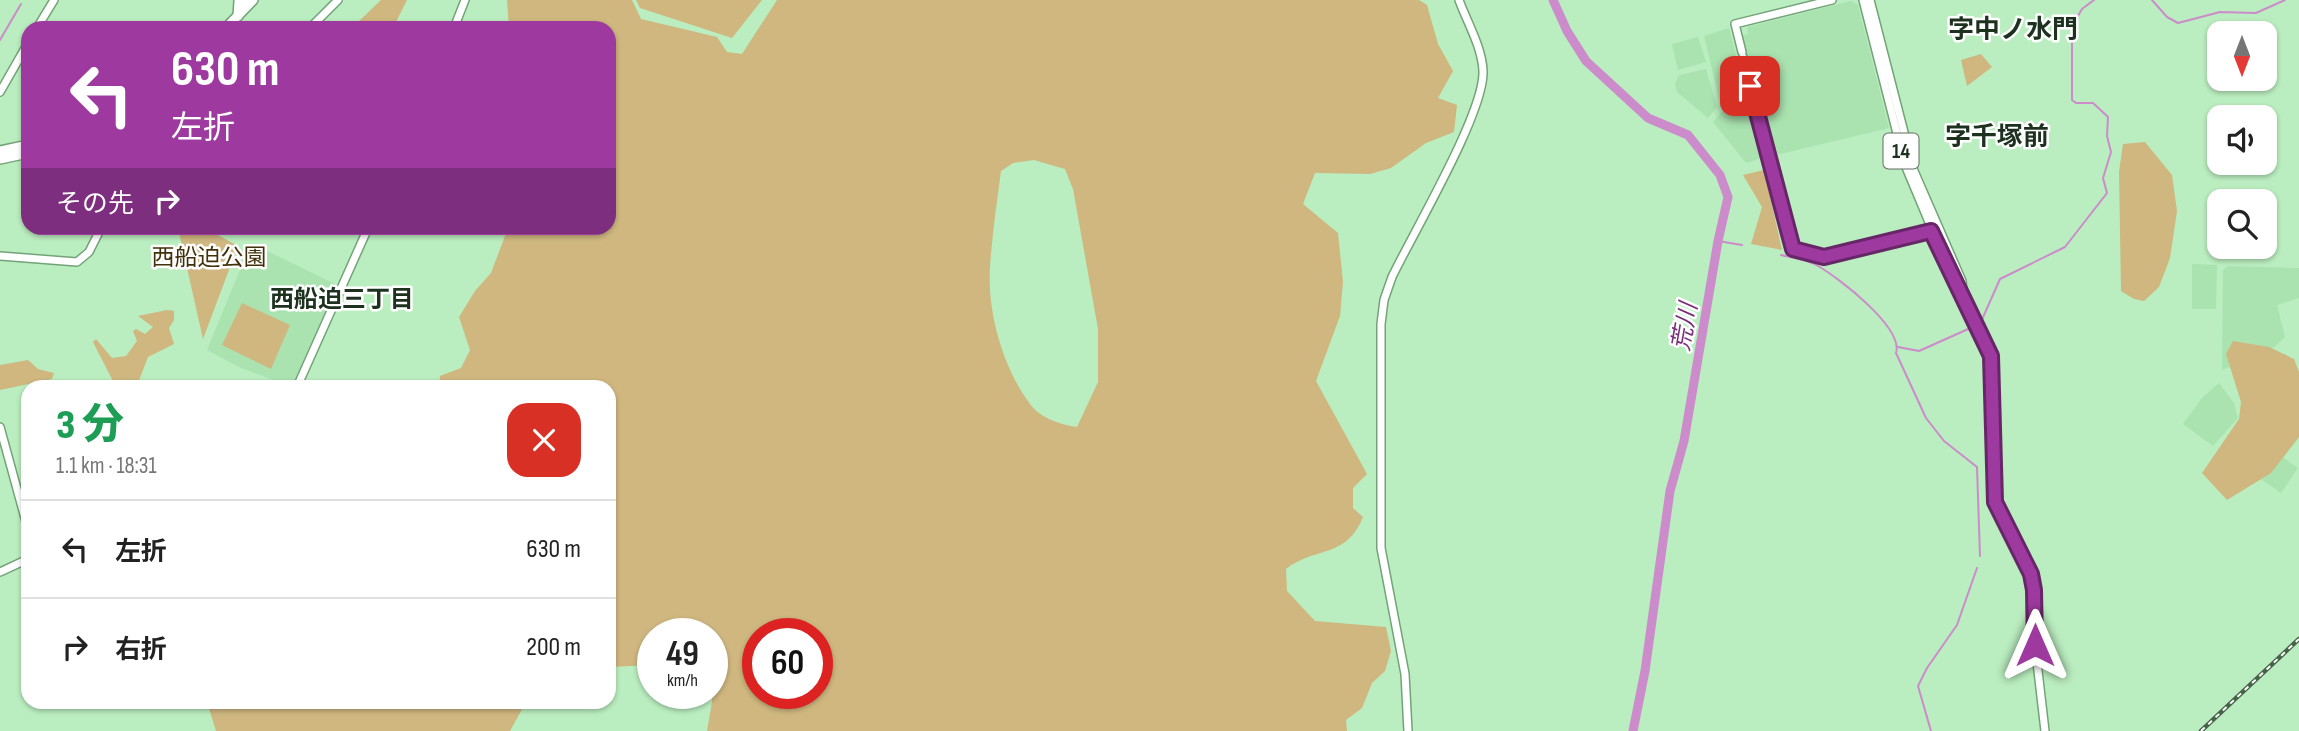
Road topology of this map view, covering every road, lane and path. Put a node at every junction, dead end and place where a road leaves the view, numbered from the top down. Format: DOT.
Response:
graph roads {
  1 [pos="54,0"];
  2 [pos="239,0"];
  3 [pos="256,0"];
  4 [pos="338,0"];
  5 [pos="465,0"];
  6 [pos="1459,0"];
  7 [pos="1832,0"];
  8 [pos="1863,0"];
  9 [pos="1870,0"];
  10 [pos="238,16"];
  11 [pos="41,21"];
  12 [pos="233,21"];
  13 [pos="240,21"];
  14 [pos="317,21"];
  15 [pos="457,21"];
  16 [pos="21,55"];
  17 [pos="0,92"];
  18 [pos="21,146"];
  19 [pos="0,151"];
  20 [pos="21,154"];
  21 [pos="0,159"];
  22 [pos="1935,230"];
  23 [pos="98,235"];
  24 [pos="365,235"];
  25 [pos="0,256"];
  26 [pos="301,380"];
  27 [pos="0,427"];
  28 [pos="21,504"];
  29 [pos="21,562"];
  30 [pos="0,572"];
  31 [pos="1408,731"];
  32 [pos="2045,731"];
  1 -- 11 [label="street"];
  2 -- 3 [label="highway"];
  2 -- 10 [label="highway"];
  3 -- 10 [label="highway"];
  3 -- 13 [label="highway"];
  4 -- 14 [label="street"];
  5 -- 15 [label="street"];
  6 -- 31 [label="street"];
  7 -- 22 [label="street"];
  8 -- 22 [label="street, 14"];
  9 -- 22 [label="street, 14"];
  10 -- 12 [label="highway"];
  16 -- 17 [label="street"];
  18 -- 19 [label="highway"];
  20 -- 21 [label="highway"];
  22 -- 32 [label="street, 14"];
  23 -- 25 [label="street"];
  24 -- 26 [label="street"];
  27 -- 28 [label="street"];
  29 -- 30 [label="street"];
}
